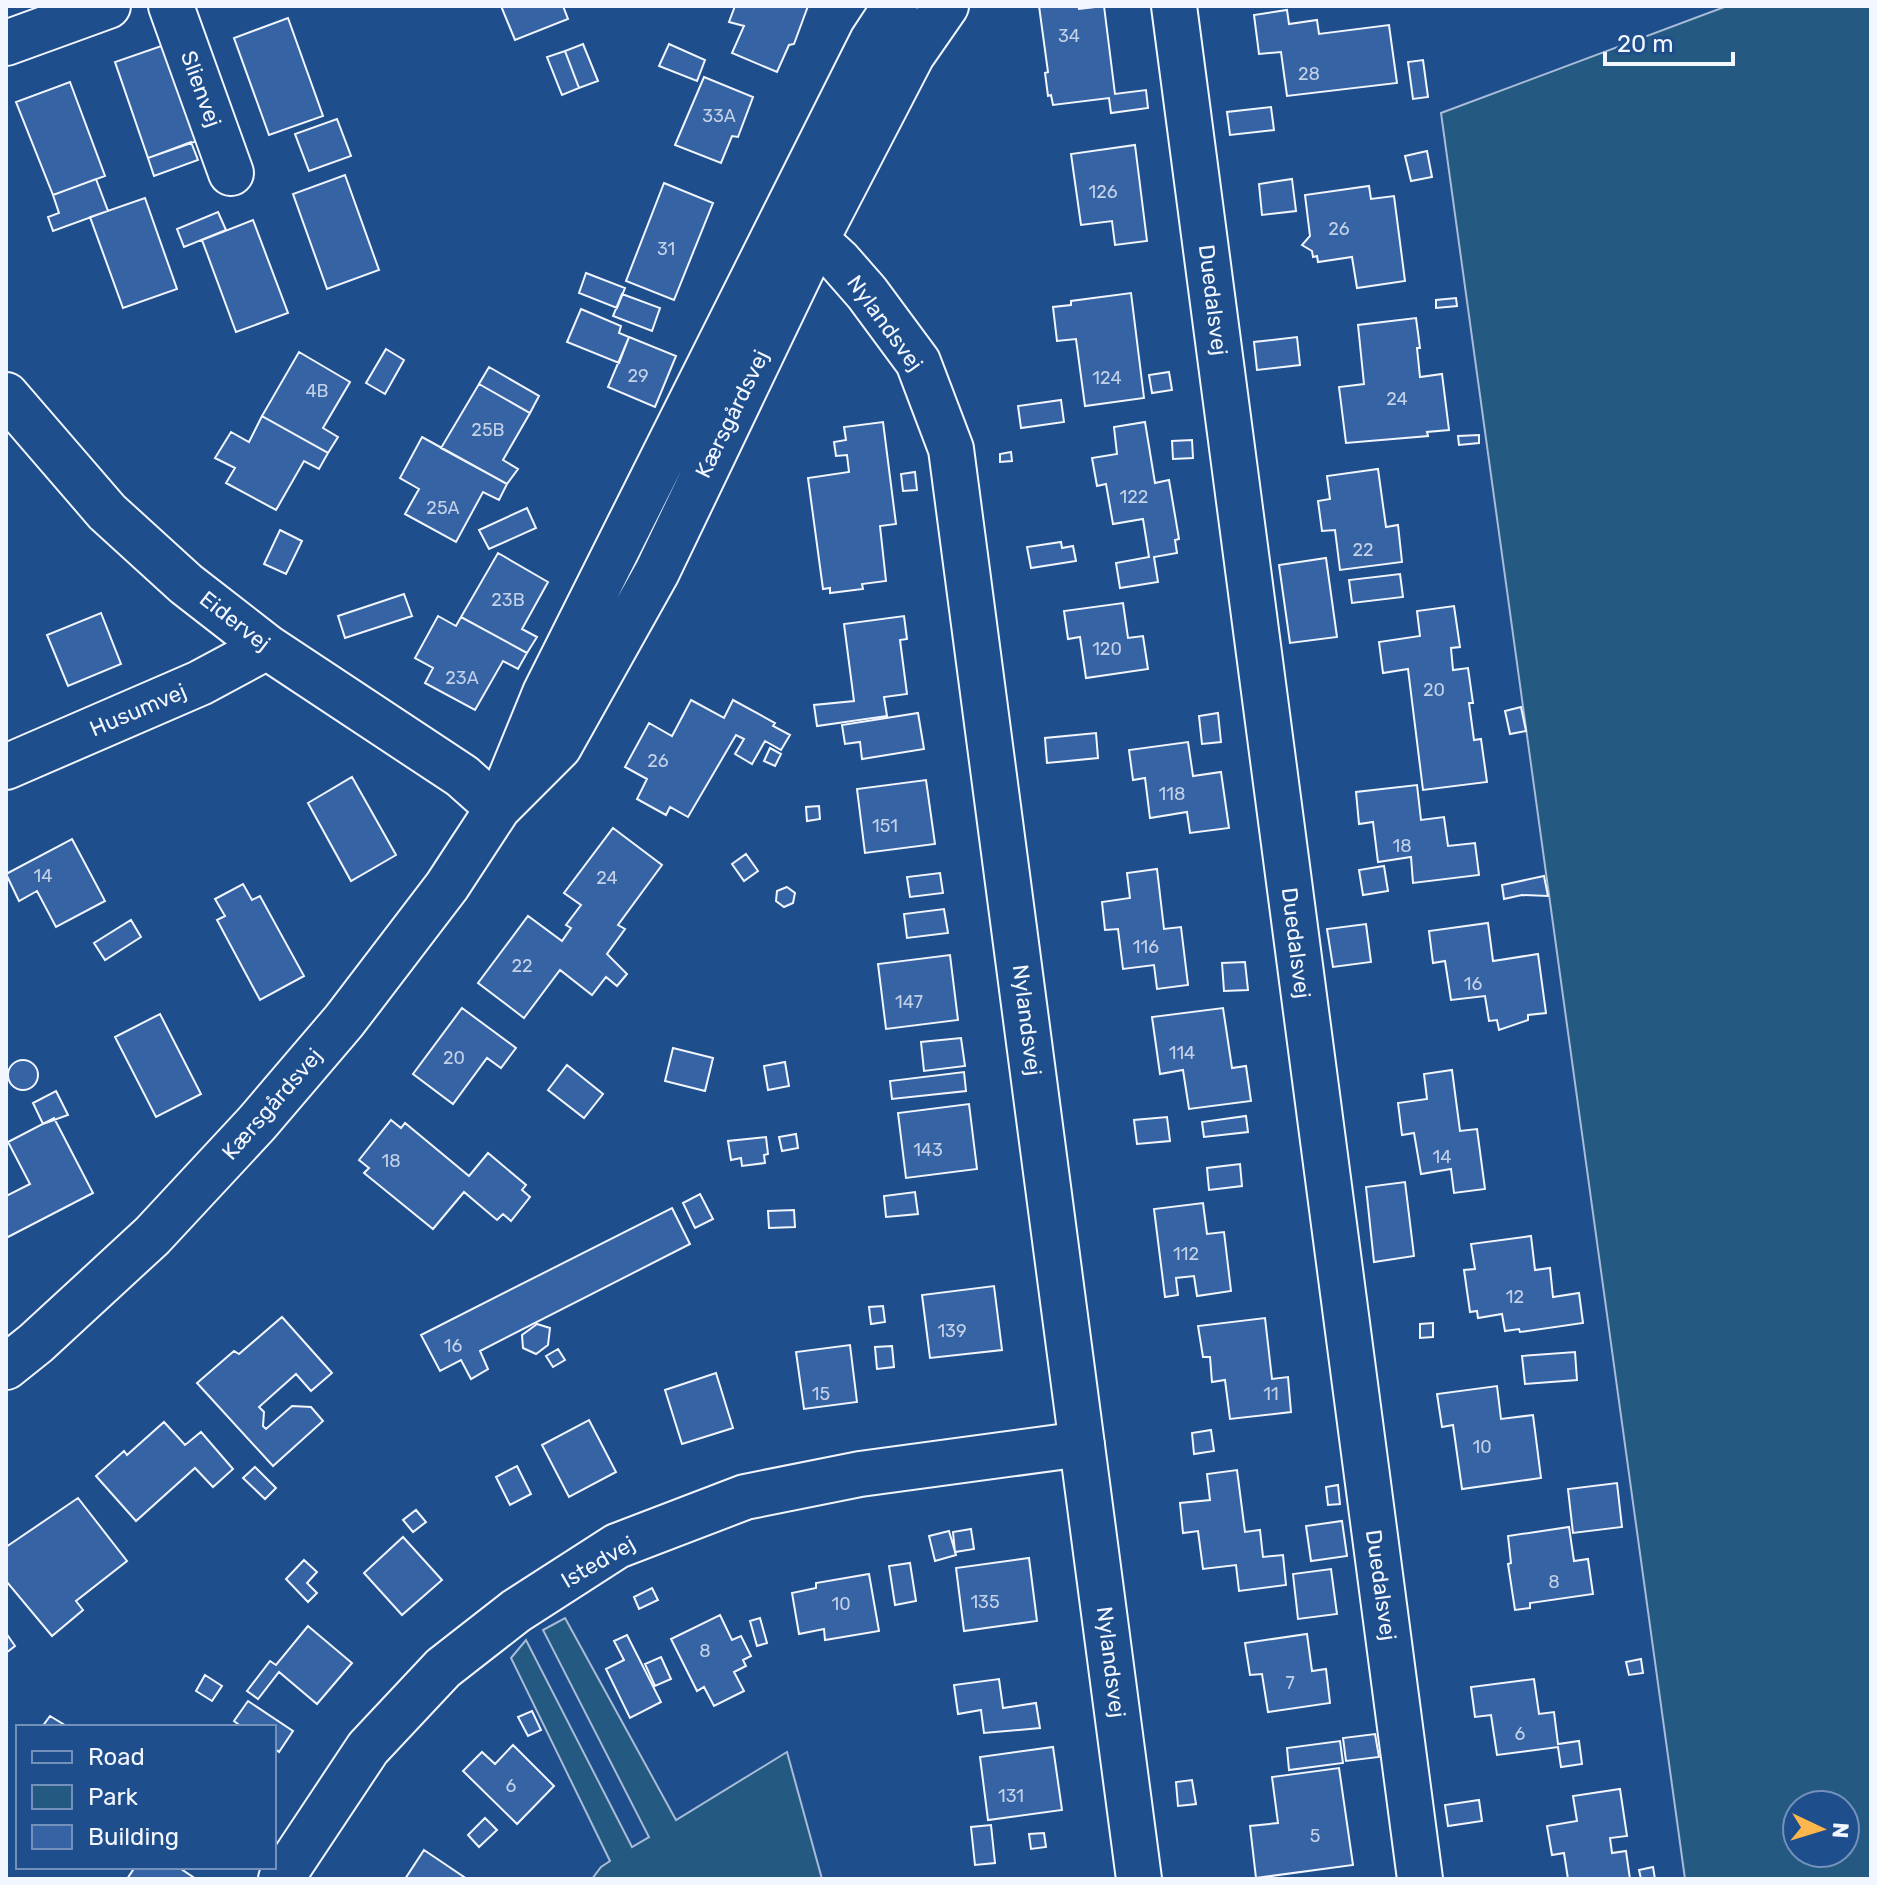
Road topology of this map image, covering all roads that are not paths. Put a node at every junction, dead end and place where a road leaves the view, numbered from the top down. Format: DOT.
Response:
graph roads {
  1 [pos="108,6"];
  2 [pos="171,6"];
  3 [pos="895,6"];
  4 [pos="946,6"];
  5 [pos="1174,6"];
  6 [pos="6,43"];
  7 [pos="231,173"];
  8 [pos="800,229"];
  9 [pos="6,395"];
  10 [pos="267,647"];
  11 [pos="6,767"];
  12 [pos="498,808"];
  13 [pos="6,1367"];
  14 [pos="1082,1444"];
  15 [pos="281,1879"];
  16 [pos="1139,1879"];
  17 [pos="1420,1879"];
  1 -- 6 [label="street"];
  2 -- 7 [label="street, Slienvej"];
  3 -- 8 [label="street, Kærsgårdsvej"];
  4 -- 8 [label="street, Kærsgårdsvej"];
  5 -- 17 [label="street, Duedalsvej"];
  8 -- 12 [label="street, Kærsgårdsvej"];
  8 -- 14 [label="street, Nylandsvej"];
  9 -- 10 [label="street, Eidervej"];
  10 -- 11 [label="street, Husumvej"];
  10 -- 12 [label="street, Eidervej"];
  12 -- 13 [label="street, Kærsgårdsvej"];
  14 -- 15 [label="street, Istedvej"];
  14 -- 16 [label="street, Nylandsvej"];
}
